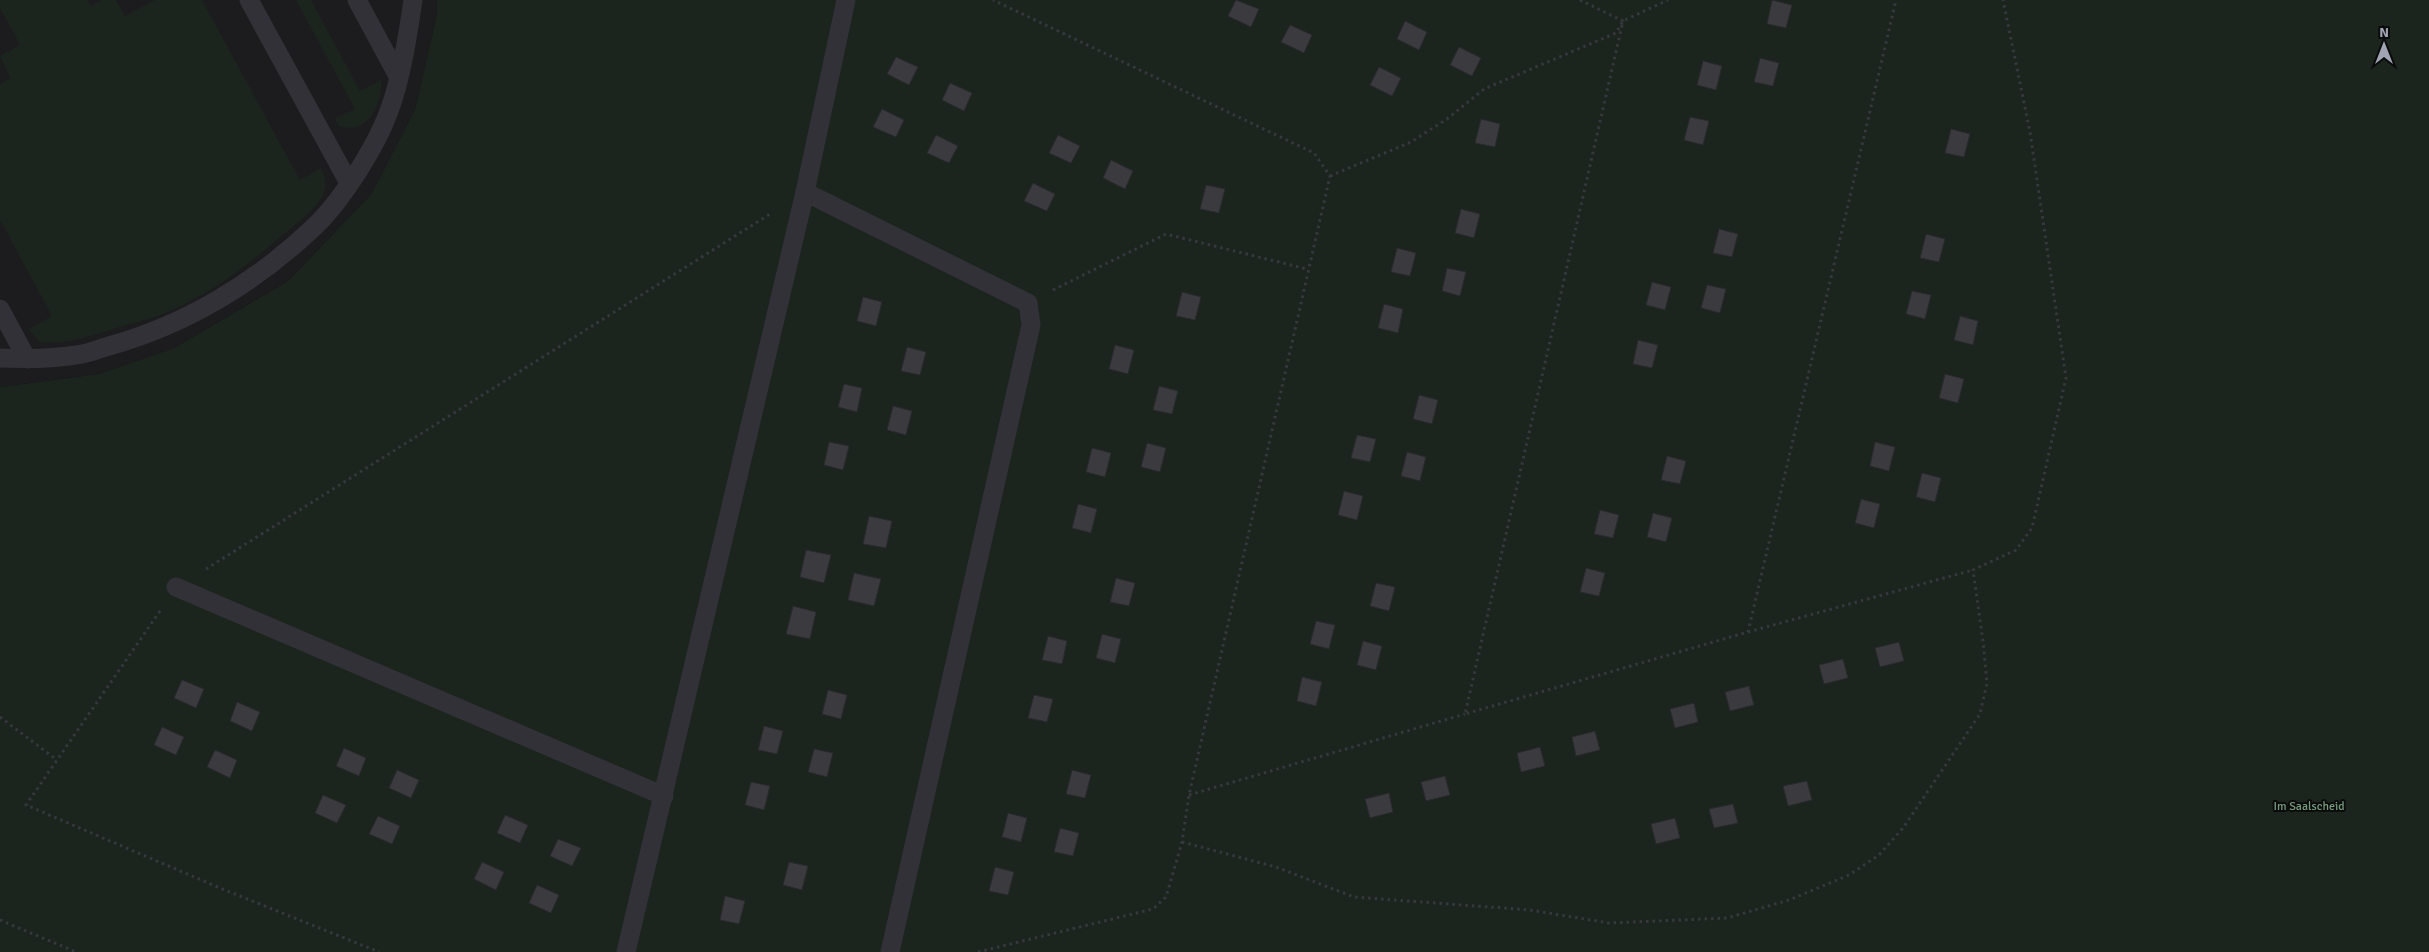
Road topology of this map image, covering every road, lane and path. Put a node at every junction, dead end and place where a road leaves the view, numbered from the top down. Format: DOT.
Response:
graph roads {
  1 [pos="249,0"];
  2 [pos="357,0"];
  3 [pos="413,0"];
  4 [pos="846,0"];
  5 [pos="993,0"];
  6 [pos="1580,0"];
  7 [pos="1668,0"];
  8 [pos="1896,0"];
  9 [pos="2003,0"];
  10 [pos="1623,20"];
  11 [pos="398,76"];
  12 [pos="1330,176"];
  13 [pos="349,183"];
  14 [pos="805,192"];
  15 [pos="1307,269"];
  16 [pos="1028,303"];
  17 [pos="0,309"];
  18 [pos="0,358"];
  19 [pos="27,359"];
  20 [pos="1972,570"];
  21 [pos="176,587"];
  22 [pos="1748,632"];
  23 [pos="1465,714"];
  24 [pos="0,717"];
  25 [pos="57,760"];
  26 [pos="1189,795"];
  27 [pos="664,796"];
  28 [pos="1182,842"];
  29 [pos="0,920"];
  30 [pos="76,952"];
  31 [pos="379,952"];
  32 [pos="626,952"];
  33 [pos="890,952"];
  34 [pos="978,952"];
  1 -- 13 [label="lane"];
  2 -- 11 [label="lane"];
  3 -- 11 [label="lane"];
  4 -- 14 [label="lane"];
  5 -- 12 [label="path"];
  6 -- 10 [label="path"];
  7 -- 10 [label="path"];
  8 -- 22 [label="path"];
  9 -- 20 [label="path"];
  10 -- 12 [label="path"];
  10 -- 23 [label="path"];
  11 -- 13 [label="lane"];
  12 -- 15 [label="path"];
  13 -- 19 [label="lane"];
  14 -- 16 [label="lane"];
  14 -- 21 [label="path"];
  14 -- 27 [label="lane"];
  15 -- 16 [label="path"];
  15 -- 26 [label="path"];
  16 -- 33 [label="lane"];
  17 -- 19 [label="lane"];
  18 -- 19 [label="lane"];
  20 -- 22 [label="path"];
  20 -- 28 [label="path"];
  21 -- 25 [label="path"];
  21 -- 27 [label="lane"];
  22 -- 23 [label="path"];
  23 -- 26 [label="path"];
  24 -- 25 [label="path"];
  25 -- 31 [label="path"];
  26 -- 28 [label="path"];
  27 -- 32 [label="lane"];
  28 -- 34 [label="path"];
  29 -- 30 [label="path"];
}
